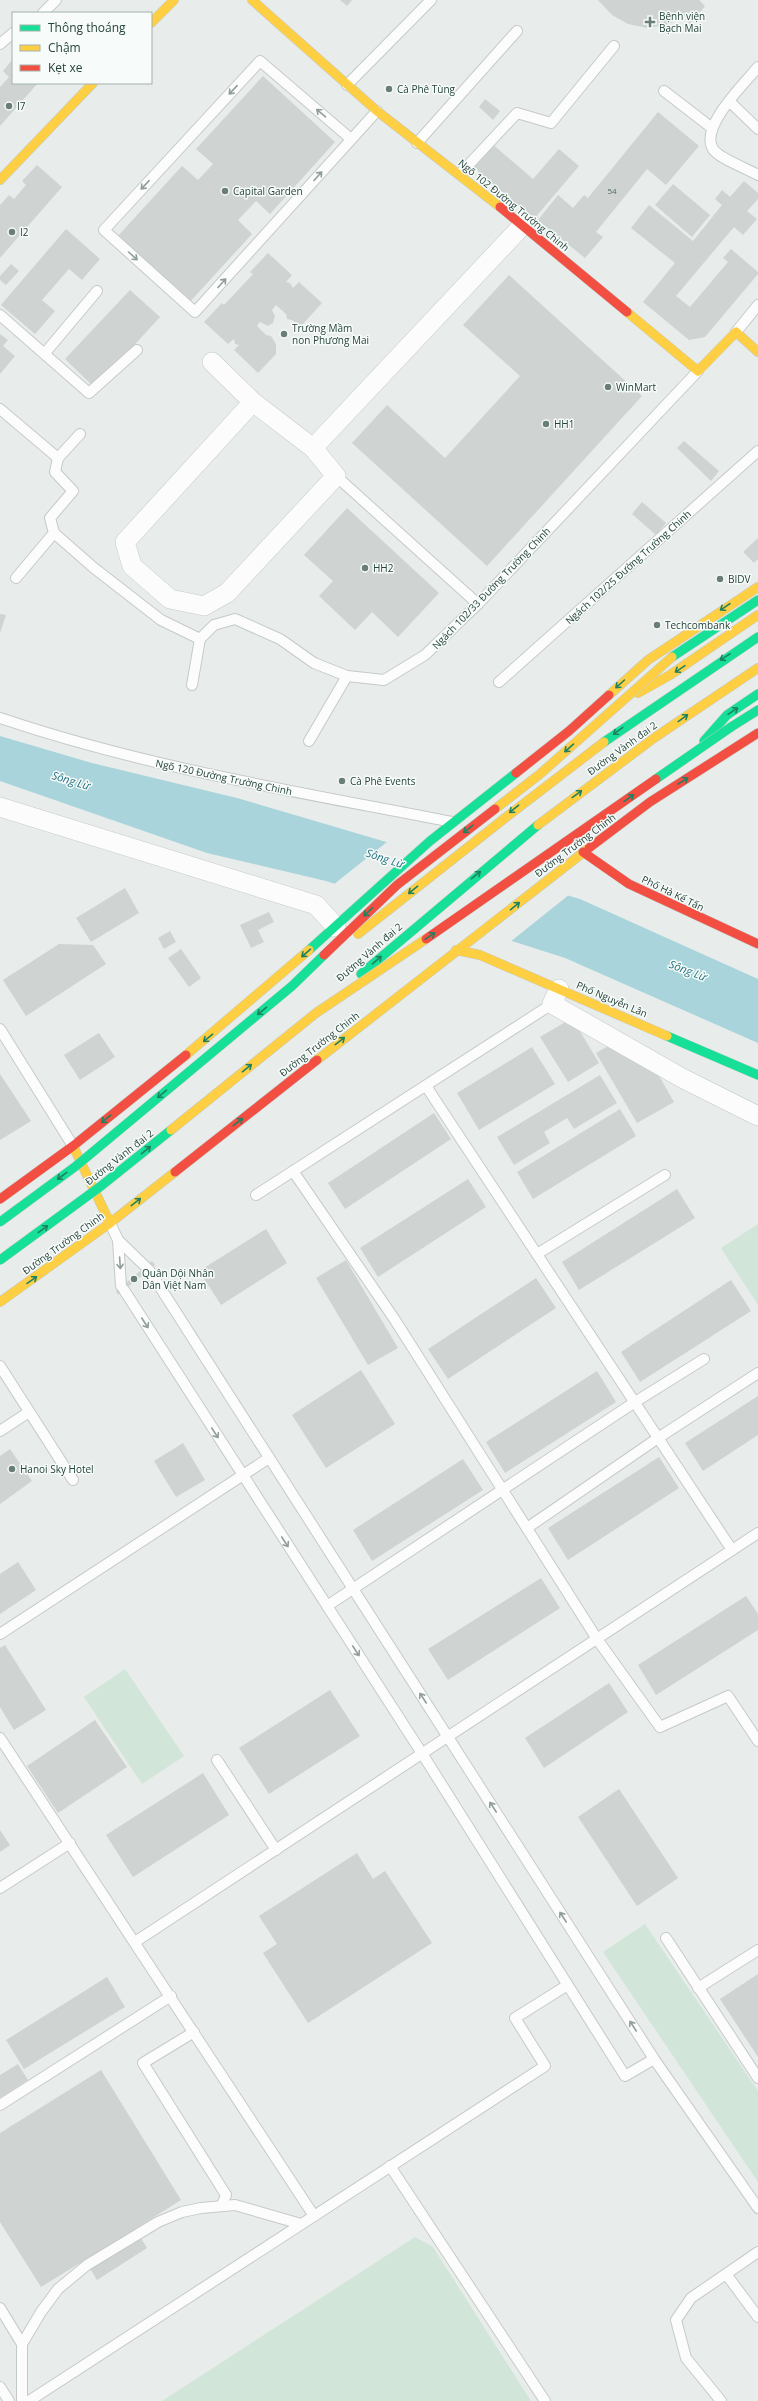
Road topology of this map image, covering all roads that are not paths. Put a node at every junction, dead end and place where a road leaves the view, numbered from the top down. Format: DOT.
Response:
graph roads {
  1 [pos="56,0"];
  2 [pos="174,0"];
  3 [pos="252,0"];
  4 [pos="431,0"];
  5 [pos="43,12"];
  6 [pos="152,22"];
  7 [pos="517,31"];
  8 [pos="12,34"];
  9 [pos="0,44"];
  10 [pos="614,46"];
  11 [pos="758,67"];
  12 [pos="92,84"];
  13 [pos="347,85"];
  14 [pos="664,92"];
  15 [pos="730,102"];
  16 [pos="377,111"];
  17 [pos="712,128"];
  18 [pos="758,128"];
  19 [pos="351,138"];
  20 [pos="417,143"];
  21 [pos="460,174"];
  22 [pos="758,175"];
  23 [pos="0,180"];
  24 [pos="522,226"];
  25 [pos="97,291"];
  26 [pos="758,305"];
  27 [pos="0,315"];
  28 [pos="736,332"];
  29 [pos="136,350"];
  30 [pos="758,352"];
  31 [pos="45,353"];
  32 [pos="212,362"];
  33 [pos="698,371"];
  34 [pos="253,402"];
  35 [pos="0,409"];
  36 [pos="80,434"];
  37 [pos="313,448"];
  38 [pos="758,451"];
  39 [pos="58,458"];
  40 [pos="336,476"];
  41 [pos="54,533"];
  42 [pos="16,578"];
  43 [pos="758,587"];
  44 [pos="758,600"];
  45 [pos="478,604"];
  46 [pos="758,615"];
  47 [pos="758,637"];
  48 [pos="200,639"];
  49 [pos="758,668"];
  50 [pos="347,676"];
  51 [pos="499,682"];
  52 [pos="192,685"];
  53 [pos="758,694"];
  54 [pos="758,710"];
  55 [pos="0,718"];
  56 [pos="569,731"];
  57 [pos="758,733"];
  58 [pos="309,741"];
  59 [pos="650,802"];
  60 [pos="0,807"];
  61 [pos="452,822"];
  62 [pos="584,852"];
  63 [pos="336,928"];
  64 [pos="758,944"];
  65 [pos="456,950"];
  66 [pos="292,986"];
  67 [pos="555,996"];
  68 [pos="316,1013"];
  69 [pos="0,1029"];
  70 [pos="758,1075"];
  71 [pos="426,1086"];
  72 [pos="758,1116"];
  73 [pos="73,1146"];
  74 [pos="293,1171"];
  75 [pos="665,1175"];
  76 [pos="256,1195"];
  77 [pos="0,1199"];
  78 [pos="0,1222"];
  79 [pos="110,1223"];
  80 [pos="118,1240"];
  81 [pos="537,1254"];
  82 [pos="0,1260"];
  83 [pos="0,1302"];
  84 [pos="704,1359"];
  85 [pos="0,1366"];
  86 [pos="758,1373"];
  87 [pos="635,1402"];
  88 [pos="29,1412"];
  89 [pos="0,1431"];
  90 [pos="658,1438"];
  91 [pos="269,1458"];
  92 [pos="242,1475"];
  93 [pos="73,1480"];
  94 [pos="504,1491"];
  95 [pos="527,1528"];
  96 [pos="758,1533"];
  97 [pos="732,1550"];
  98 [pos="352,1588"];
  99 [pos="327,1606"];
  100 [pos="0,1634"];
  101 [pos="597,1640"];
  102 [pos="0,1738"];
  103 [pos="448,1738"];
  104 [pos="758,1741"];
  105 [pos="422,1754"];
  106 [pos="216,1760"];
  107 [pos="70,1843"];
  108 [pos="276,1850"];
  109 [pos="0,1888"];
  110 [pos="666,1938"];
  111 [pos="135,1942"];
  112 [pos="758,1950"];
  113 [pos="566,1986"];
  114 [pos="698,1988"];
  115 [pos="171,1996"];
  116 [pos="194,2032"];
  117 [pos="654,2059"];
  118 [pos="758,2078"];
  119 [pos="0,2105"];
  120 [pos="390,2166"];
  121 [pos="222,2205"];
  122 [pos="758,2208"];
  123 [pos="314,2216"];
  124 [pos="301,2224"];
  125 [pos="758,2252"];
  126 [pos="726,2274"];
  127 [pos="0,2308"];
  128 [pos="758,2317"];
  129 [pos="22,2344"];
  130 [pos="0,2387"];
  131 [pos="9,2401"];
  132 [pos="22,2401"];
  133 [pos="28,2401"];
  134 [pos="545,2401"];
  135 [pos="721,2401"];
  1 -- 5 [label="lane"];
  2 -- 6 [label="main road"];
  3 -- 13 [label="main road, Ngõ 102 Đường Trường Chinh"];
  4 -- 13 [label="lane"];
  7 -- 20 [label="lane"];
  8 -- 9 [label="lane"];
  10 -- 21 [label="lane"];
  11 -- 15 [label="lane"];
  12 -- 23 [label="main road"];
  13 -- 16 [label="main road, Ngõ 102 Đường Trường Chinh"];
  14 -- 17 [label="lane"];
  15 -- 17 [label="lane"];
  15 -- 18 [label="lane"];
  16 -- 19 [label="lane"];
  16 -- 20 [label="main road, Ngõ 102 Đường Trường Chinh"];
  17 -- 22 [label="lane"];
  19 -- 19 [label="lane, one-way"];
  20 -- 21 [label="main road, Ngõ 102 Đường Trường Chinh"];
  21 -- 24 [label="main road, Ngõ 102 Đường Trường Chinh"];
  24 -- 33 [label="main road, Ngõ 102 Đường Trường Chinh"];
  24 -- 37 [label="street"];
  25 -- 31 [label="lane"];
  26 -- 28 [label="lane"];
  27 -- 31 [label="lane"];
  28 -- 30 [label="main road"];
  28 -- 33 [label="main road"];
  29 -- 31 [label="lane"];
  32 -- 34 [label="street"];
  33 -- 45 [label="lane, Ngách 102/33 Đường Trường Chinh"];
  34 -- 37 [label="street"];
  34 -- 40 [label="street"];
  35 -- 39 [label="lane"];
  36 -- 39 [label="lane"];
  37 -- 40 [label="street"];
  38 -- 51 [label="lane, Ngách 102/25 Đường Trường Chinh"];
  39 -- 41 [label="lane"];
  40 -- 45 [label="lane"];
  41 -- 42 [label="lane"];
  41 -- 48 [label="lane"];
  43 -- 56 [label="main road, one-way"];
  44 -- 66 [label="main road, one-way, bridge"];
  45 -- 50 [label="lane, Ngách 102/33 Đường Trường Chinh"];
  46 -- 56 [label="main road, one-way"];
  47 -- 66 [label="main road, Đường Vành đai 2, one-way, bridge"];
  48 -- 50 [label="lane, Ngách 102/33 Đường Trường Chinh"];
  48 -- 52 [label="lane"];
  68 -- 49 [label="main road, Đường Vành đai 2, one-way, bridge"];
  50 -- 58 [label="lane"];
  59 -- 53 [label="main road, Đường Trường Chinh, one-way"];
  68 -- 54 [label="main road, one-way, bridge"];
  55 -- 61 [label="lane, Ngõ 120 Đường Trường Chinh"];
  56 -- 61 [label="main road"];
  59 -- 57 [label="main road, Đường Trường Chinh, one-way"];
  59 -- 62 [label="main road, Đường Trường Chinh"];
  60 -- 63 [label="street"];
  61 -- 63 [label="main road"];
  62 -- 64 [label="main road, Phố Hà Kế Tấn"];
  65 -- 62 [label="main road, Đường Trường Chinh, one-way"];
  63 -- 73 [label="main road, one-way"];
  65 -- 67 [label="main road, Phố Nguyễn Lân"];
  79 -- 65 [label="main road, Đường Trường Chinh, one-way"];
  66 -- 78 [label="main road, Đường Vành đai 2, one-way, bridge"];
  67 -- 70 [label="main road, Phố Nguyễn Lân"];
  67 -- 71 [label="lane"];
  67 -- 72 [label="street"];
  82 -- 68 [label="main road, Đường Vành đai 2, one-way, bridge"];
  69 -- 73 [label="lane"];
  71 -- 74 [label="lane"];
  71 -- 81 [label="lane"];
  73 -- 77 [label="main road"];
  73 -- 79 [label="main road"];
  74 -- 76 [label="lane"];
  74 -- 94 [label="lane"];
  75 -- 81 [label="lane"];
  79 -- 80 [label="lane"];
  83 -- 79 [label="main road, Đường Trường Chinh, one-way"];
  80 -- 91 [label="lane"];
  80 -- 92 [label="lane, one-way"];
  81 -- 87 [label="lane"];
  84 -- 87 [label="lane"];
  85 -- 88 [label="lane"];
  86 -- 90 [label="lane"];
  87 -- 90 [label="lane"];
  87 -- 94 [label="lane"];
  88 -- 89 [label="lane"];
  88 -- 93 [label="lane"];
  90 -- 95 [label="lane"];
  90 -- 97 [label="lane"];
  91 -- 92 [label="lane"];
  91 -- 98 [label="lane"];
  92 -- 99 [label="lane, one-way"];
  92 -- 100 [label="lane"];
  94 -- 95 [label="lane"];
  94 -- 98 [label="lane"];
  95 -- 101 [label="lane"];
  96 -- 97 [label="lane"];
  97 -- 101 [label="lane"];
  98 -- 99 [label="lane"];
  103 -- 98 [label="lane, one-way"];
  99 -- 105 [label="lane, one-way"];
  101 -- 103 [label="lane"];
  101 -- 104 [label="lane"];
  102 -- 107 [label="lane"];
  103 -- 105 [label="lane"];
  117 -- 103 [label="lane, one-way"];
  105 -- 108 [label="lane"];
  105 -- 113 [label="lane"];
  106 -- 108 [label="lane"];
  107 -- 109 [label="lane"];
  107 -- 111 [label="lane"];
  108 -- 111 [label="lane"];
  110 -- 114 [label="lane"];
  111 -- 115 [label="lane"];
  112 -- 114 [label="lane"];
  113 -- 117 [label="lane"];
  113 -- 120 [label="lane"];
  114 -- 118 [label="lane"];
  115 -- 116 [label="lane"];
  115 -- 119 [label="lane"];
  116 -- 121 [label="lane"];
  116 -- 123 [label="lane"];
  117 -- 122 [label="lane"];
  120 -- 123 [label="lane"];
  120 -- 134 [label="lane"];
  121 -- 124 [label="lane"];
  121 -- 129 [label="lane"];
  123 -- 124 [label="lane"];
  124 -- 133 [label="lane"];
  125 -- 126 [label="lane"];
  126 -- 128 [label="lane"];
  126 -- 135 [label="lane"];
  127 -- 129 [label="lane"];
  129 -- 132 [label="lane"];
  130 -- 131 [label="lane"];
}
